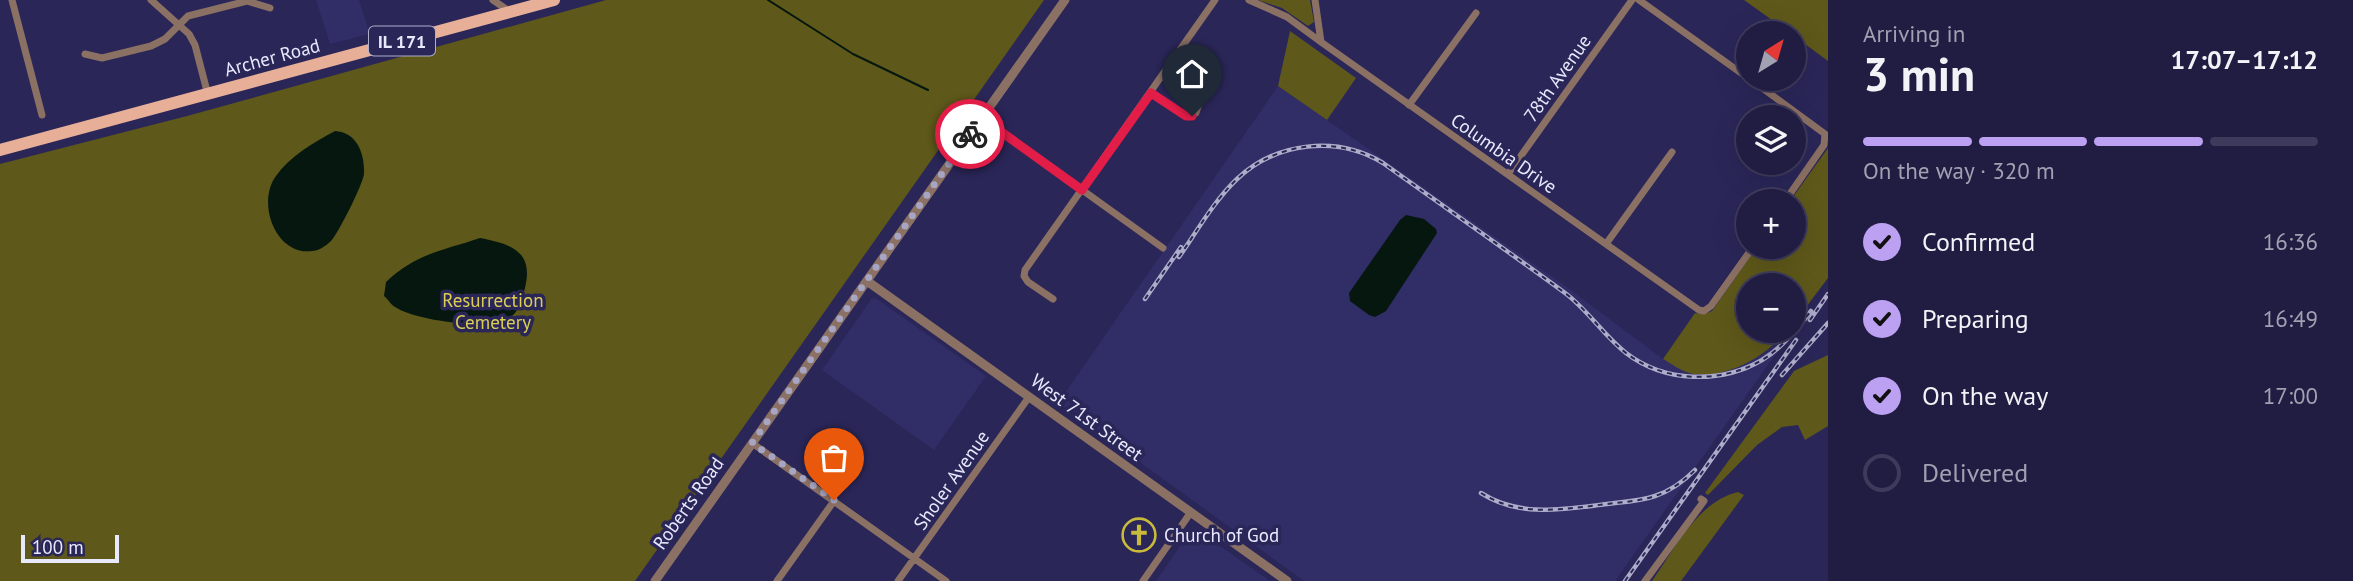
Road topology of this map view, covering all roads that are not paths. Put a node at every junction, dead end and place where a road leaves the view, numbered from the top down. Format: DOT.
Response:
graph roads {
  1 [pos="12,0"];
  2 [pos="151,0"];
  3 [pos="493,0"];
  4 [pos="554,0"];
  5 [pos="1065,0"];
  6 [pos="1215,0"];
  7 [pos="1249,0"];
  8 [pos="1317,0"];
  9 [pos="1632,0"];
  10 [pos="1639,0"];
  11 [pos="270,8"];
  12 [pos="509,11"];
  13 [pos="1476,13"];
  14 [pos="178,24"];
  15 [pos="1321,41"];
  16 [pos="85,54"];
  17 [pos="1736,69"];
  18 [pos="1162,76"];
  19 [pos="1767,91"];
  20 [pos="1151,93"];
  21 [pos="208,95"];
  22 [pos="1409,105"];
  23 [pos="42,115"];
  24 [pos="982,118"];
  25 [pos="0,150"];
  26 [pos="1672,152"];
  27 [pos="1508,174"];
  28 [pos="1793,189"];
  29 [pos="1082,190"];
  30 [pos="1606,244"];
  31 [pos="1163,247"];
  32 [pos="1744,259"];
  33 [pos="867,281"];
  34 [pos="1053,299"];
  35 [pos="1029,397"];
  36 [pos="752,443"];
  37 [pos="1700,499"];
  38 [pos="834,500"];
  39 [pos="1191,512"];
  40 [pos="914,558"];
  41 [pos="655,581"];
  42 [pos="777,581"];
  43 [pos="898,581"];
  44 [pos="946,581"];
  45 [pos="1143,581"];
  46 [pos="1287,581"];
  47 [pos="1645,581"];
  1 -- 23 [label="street"];
  2 -- 14 [label="street"];
  3 -- 12 [label="street"];
  4 -- 12 [label="main road, Archer Road / IL 171"];
  5 -- 24 [label="street, Roberts Road"];
  6 -- 18 [label="street"];
  7 -- 15 [label="street, Columbia Drive"];
  8 -- 15 [label="street"];
  9 -- 27 [label="street, 78th Avenue"];
  10 -- 17 [label="street"];
  11 -- 14 [label="street"];
  12 -- 21 [label="main road, Archer Road / IL 171"];
  13 -- 22 [label="street"];
  14 -- 16 [label="street"];
  14 -- 21 [label="street"];
  15 -- 22 [label="street, Columbia Drive"];
  18 -- 20 [label="street"];
  18 -- 20 [label="street"];
  19 -- 28 [label="street"];
  20 -- 29 [label="street"];
  21 -- 25 [label="main road, Archer Road / IL 171"];
  22 -- 27 [label="street, Columbia Drive"];
  24 -- 29 [label="street"];
  24 -- 33 [label="street, Roberts Road"];
  26 -- 30 [label="street"];
  27 -- 30 [label="street, Columbia Drive"];
  29 -- 31 [label="street"];
  29 -- 34 [label="street"];
  30 -- 32 [label="street, Columbia Drive"];
  33 -- 35 [label="street, West 71st Street"];
  33 -- 36 [label="street, Roberts Road"];
  35 -- 39 [label="street, West 71st Street"];
  35 -- 40 [label="street, Sholer Avenue"];
  36 -- 38 [label="street"];
  36 -- 41 [label="street, Roberts Road"];
  37 -- 47 [label="street"];
  38 -- 40 [label="street"];
  38 -- 42 [label="street"];
  39 -- 45 [label="street"];
  39 -- 46 [label="street, West 71st Street"];
  40 -- 43 [label="street, Sholer Avenue"];
  40 -- 44 [label="street"];
}
